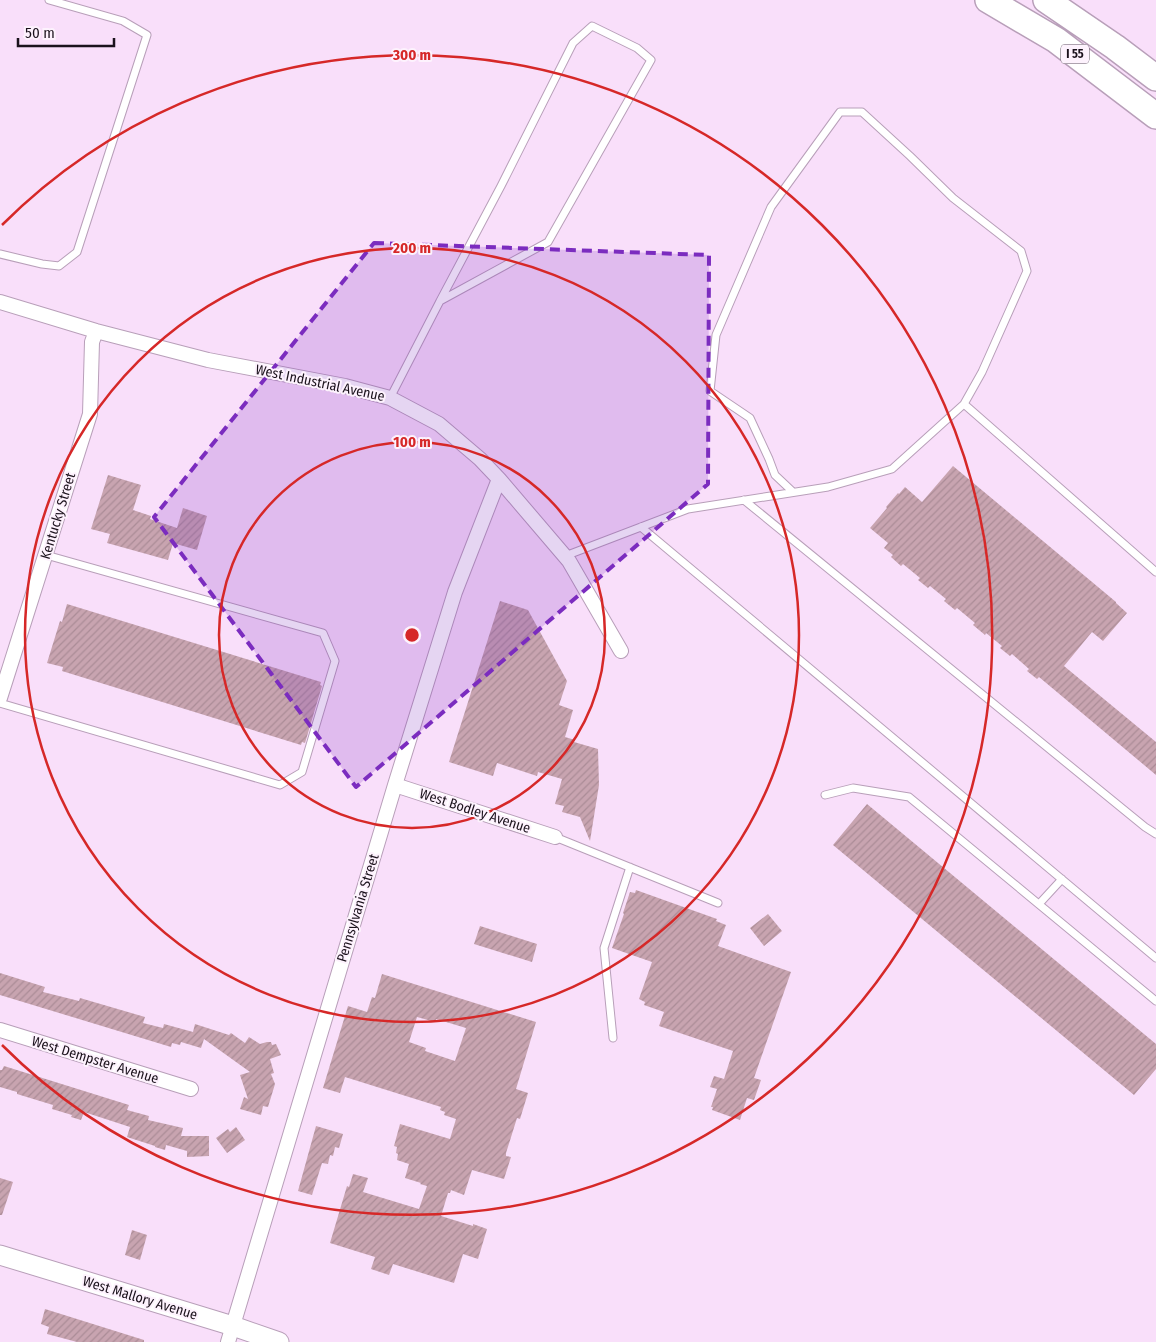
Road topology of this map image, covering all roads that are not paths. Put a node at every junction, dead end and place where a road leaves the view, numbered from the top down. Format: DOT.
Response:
graph roads {
  1 [pos="50,0"];
  2 [pos="988,0"];
  3 [pos="1046,0"];
  4 [pos="1156,78"];
  5 [pos="1156,116"];
  6 [pos="0,254"];
  7 [pos="440,301"];
  8 [pos="0,302"];
  9 [pos="96,331"];
  10 [pos="390,398"];
  11 [pos="964,404"];
  12 [pos="499,479"];
  13 [pos="793,492"];
  14 [pos="744,500"];
  15 [pos="641,527"];
  16 [pos="46,556"];
  17 [pos="565,556"];
  18 [pos="1156,572"];
  19 [pos="621,652"];
  20 [pos="0,698"];
  21 [pos="0,703"];
  22 [pos="395,785"];
  23 [pos="825,795"];
  24 [pos="1156,834"];
  25 [pos="555,837"];
  26 [pos="630,867"];
  27 [pos="1062,879"];
  28 [pos="718,903"];
  29 [pos="1038,904"];
  30 [pos="1156,958"];
  31 [pos="1156,1001"];
  32 [pos="0,1030"];
  33 [pos="613,1038"];
  34 [pos="190,1089"];
  35 [pos="0,1255"];
  36 [pos="230,1334"];
  37 [pos="279,1342"];
  1 -- 6 [label="lane"];
  2 -- 5 [label="highway, I 55"];
  3 -- 4 [label="highway, I 55"];
  7 -- 7 [label="lane"];
  7 -- 10 [label="lane"];
  8 -- 9 [label="street, West Industrial Avenue"];
  9 -- 10 [label="street, West Industrial Avenue"];
  9 -- 16 [label="street, Kentucky Street"];
  10 -- 12 [label="street, West Industrial Avenue"];
  11 -- 13 [label="lane"];
  11 -- 13 [label="lane"];
  11 -- 18 [label="lane"];
  12 -- 17 [label="street, West Industrial Avenue"];
  12 -- 22 [label="street, Pennsylvania Street"];
  13 -- 14 [label="lane"];
  14 -- 15 [label="lane"];
  14 -- 24 [label="lane"];
  15 -- 17 [label="lane"];
  15 -- 27 [label="lane"];
  16 -- 20 [label="street, Kentucky Street"];
  16 -- 21 [label="lane"];
  17 -- 19 [label="street, West Industrial Avenue"];
  22 -- 25 [label="street, West Bodley Avenue"];
  22 -- 36 [label="street, Pennsylvania Street"];
  23 -- 29 [label="lane"];
  25 -- 26 [label="lane"];
  26 -- 28 [label="lane"];
  26 -- 33 [label="lane"];
  27 -- 29 [label="lane"];
  27 -- 30 [label="lane"];
  29 -- 31 [label="lane"];
  32 -- 34 [label="street, West Dempster Avenue"];
  35 -- 36 [label="main road, West Mallory Avenue"];
  36 -- 37 [label="main road, West Mallory Avenue"];
}
